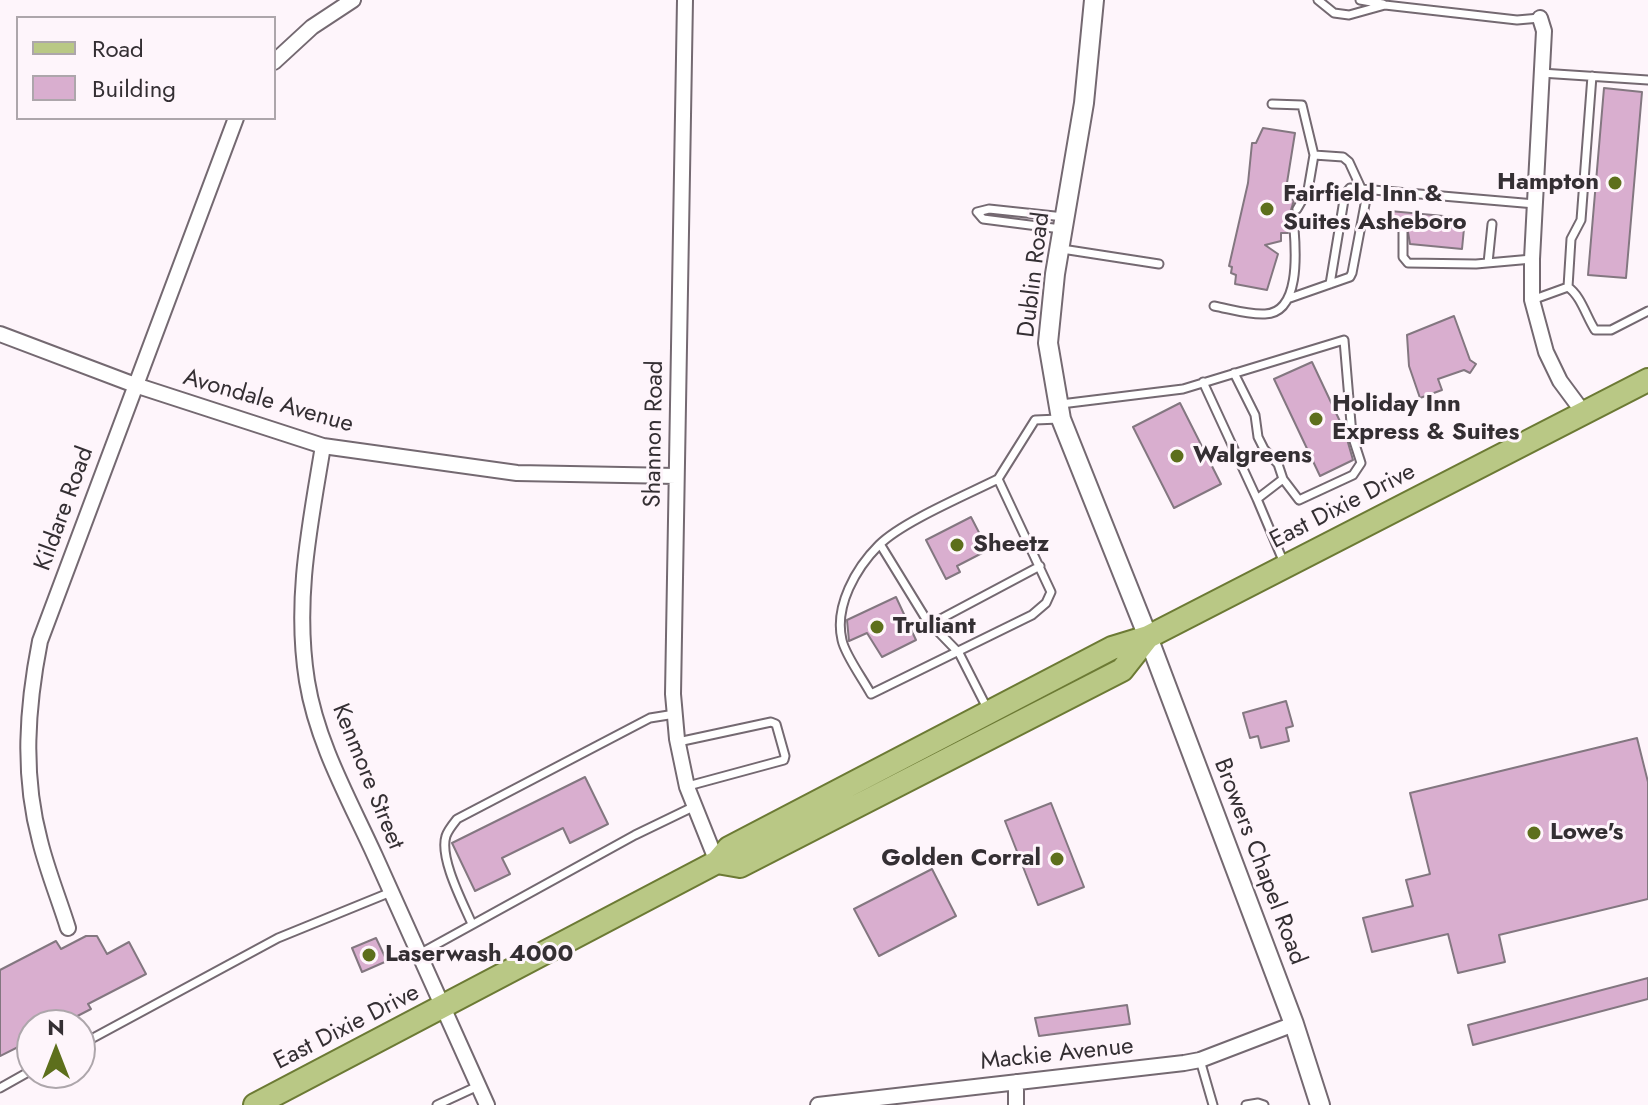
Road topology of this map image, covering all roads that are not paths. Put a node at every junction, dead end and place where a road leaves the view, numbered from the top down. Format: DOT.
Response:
graph roads {
  1 [pos="353,0"];
  2 [pos="685,0"];
  3 [pos="1094,0"];
  4 [pos="1318,0"];
  5 [pos="1360,0"];
  6 [pos="1448,0"];
  7 [pos="1385,5"];
  8 [pos="1446,11"];
  9 [pos="1540,18"];
  10 [pos="276,60"];
  11 [pos="1541,73"];
  12 [pos="1592,76"];
  13 [pos="1648,80"];
  14 [pos="1272,104"];
  15 [pos="235,120"];
  16 [pos="1314,155"];
  17 [pos="1359,188"];
  18 [pos="1535,204"];
  19 [pos="1297,209"];
  20 [pos="1064,223"];
  21 [pos="1492,224"];
  22 [pos="1294,228"];
  23 [pos="1403,231"];
  24 [pos="1060,248"];
  25 [pos="1532,259"];
  26 [pos="1488,263"];
  27 [pos="1159,264"];
  28 [pos="1330,284"];
  29 [pos="1568,287"];
  30 [pos="1290,298"];
  31 [pos="1532,300"];
  32 [pos="1214,306"];
  33 [pos="1648,311"];
  34 [pos="0,334"];
  35 [pos="1234,373"];
  36 [pos="1648,380"];
  37 [pos="1203,382"];
  38 [pos="135,385"];
  39 [pos="1060,411"];
  40 [pos="1583,412"];
  41 [pos="323,446"];
  42 [pos="676,476"];
  43 [pos="998,479"];
  44 [pos="1283,479"];
  45 [pos="1257,499"];
  46 [pos="880,544"];
  47 [pos="1040,566"];
  48 [pos="1285,566"];
  49 [pos="931,624"];
  50 [pos="1148,637"];
  51 [pos="959,653"];
  52 [pos="989,712"];
  53 [pos="675,714"];
  54 [pos="678,742"];
  55 [pos="687,787"];
  56 [pos="695,806"];
  57 [pos="717,862"];
  58 [pos="391,892"];
  59 [pos="472,924"];
  60 [pos="68,928"];
  61 [pos="419,954"];
  62 [pos="443,1008"];
  63 [pos="1294,1024"];
  64 [pos="96,1036"];
  65 [pos="1200,1060"];
  66 [pos="1016,1082"];
  67 [pos="478,1086"];
  68 [pos="255,1105"];
  69 [pos="437,1105"];
  70 [pos="487,1105"];
  71 [pos="818,1105"];
  72 [pos="1016,1105"];
  73 [pos="1213,1105"];
  74 [pos="1246,1105"];
  75 [pos="1264,1105"];
  76 [pos="1320,1105"];
  1 -- 10 [label="street"];
  2 -- 42 [label="street, Shannon Road"];
  3 -- 20 [label="street, Dublin Road"];
  4 -- 7 [label="lane"];
  5 -- 7 [label="lane"];
  6 -- 8 [label="lane"];
  7 -- 8 [label="lane"];
  8 -- 9 [label="lane"];
  9 -- 11 [label="street"];
  11 -- 12 [label="lane"];
  11 -- 18 [label="street"];
  12 -- 13 [label="lane"];
  12 -- 29 [label="lane"];
  14 -- 16 [label="lane"];
  15 -- 38 [label="street, Kildare Road"];
  16 -- 17 [label="lane"];
  16 -- 19 [label="lane"];
  17 -- 18 [label="lane"];
  17 -- 28 [label="lane"];
  17 -- 28 [label="lane"];
  18 -- 25 [label="street"];
  20 -- 20 [label="lane"];
  20 -- 24 [label="street, Dublin Road"];
  21 -- 26 [label="lane"];
  22 -- 30 [label="lane"];
  23 -- 26 [label="lane"];
  24 -- 27 [label="lane"];
  24 -- 39 [label="street, Dublin Road"];
  25 -- 26 [label="lane"];
  25 -- 31 [label="street"];
  28 -- 30 [label="lane"];
  29 -- 31 [label="lane"];
  29 -- 33 [label="lane"];
  30 -- 32 [label="lane"];
  31 -- 40 [label="street"];
  34 -- 38 [label="street, Avondale Avenue"];
  35 -- 37 [label="lane"];
  35 -- 44 [label="lane"];
  35 -- 44 [label="lane"];
  36 -- 40 [label="main road, East Dixie Drive"];
  37 -- 39 [label="lane"];
  37 -- 45 [label="lane"];
  38 -- 41 [label="street, Avondale Avenue"];
  38 -- 60 [label="street, Kildare Road"];
  39 -- 43 [label="lane"];
  39 -- 50 [label="street, Dublin Road"];
  40 -- 48 [label="main road, East Dixie Drive"];
  41 -- 42 [label="street, Avondale Avenue"];
  41 -- 58 [label="street, Kenmore Street"];
  42 -- 53 [label="street, Shannon Road"];
  43 -- 46 [label="lane"];
  43 -- 47 [label="lane"];
  44 -- 45 [label="lane"];
  45 -- 48 [label="lane"];
  46 -- 49 [label="lane"];
  46 -- 51 [label="lane"];
  47 -- 49 [label="lane"];
  47 -- 51 [label="lane"];
  48 -- 50 [label="main road, East Dixie Drive"];
  49 -- 51 [label="lane"];
  50 -- 52 [label="main road, East Dixie Drive"];
  50 -- 57 [label="main road, East Dixie Drive"];
  50 -- 63 [label="street, Browers Chapel Road"];
  51 -- 52 [label="lane"];
  52 -- 57 [label="main road, East Dixie Drive"];
  53 -- 54 [label="street, Shannon Road"];
  53 -- 59 [label="lane"];
  54 -- 55 [label="street, Shannon Road"];
  54 -- 55 [label="lane"];
  55 -- 56 [label="street, Shannon Road"];
  56 -- 57 [label="street, Shannon Road"];
  56 -- 59 [label="lane"];
  57 -- 62 [label="main road, East Dixie Drive"];
  58 -- 61 [label="street, Kenmore Street"];
  58 -- 64 [label="lane"];
  59 -- 61 [label="lane"];
  61 -- 62 [label="street, Kenmore Street"];
  62 -- 67 [label="street, Kenmore Street"];
  62 -- 68 [label="main road, East Dixie Drive"];
  63 -- 65 [label="street, Mackie Avenue"];
  63 -- 76 [label="street, Browers Chapel Road"];
  65 -- 66 [label="street, Mackie Avenue"];
  65 -- 73 [label="lane"];
  66 -- 71 [label="street, Mackie Avenue"];
  66 -- 72 [label="street"];
  67 -- 69 [label="lane"];
  67 -- 70 [label="street, Kenmore Street"];
  74 -- 75 [label="lane"];
}
